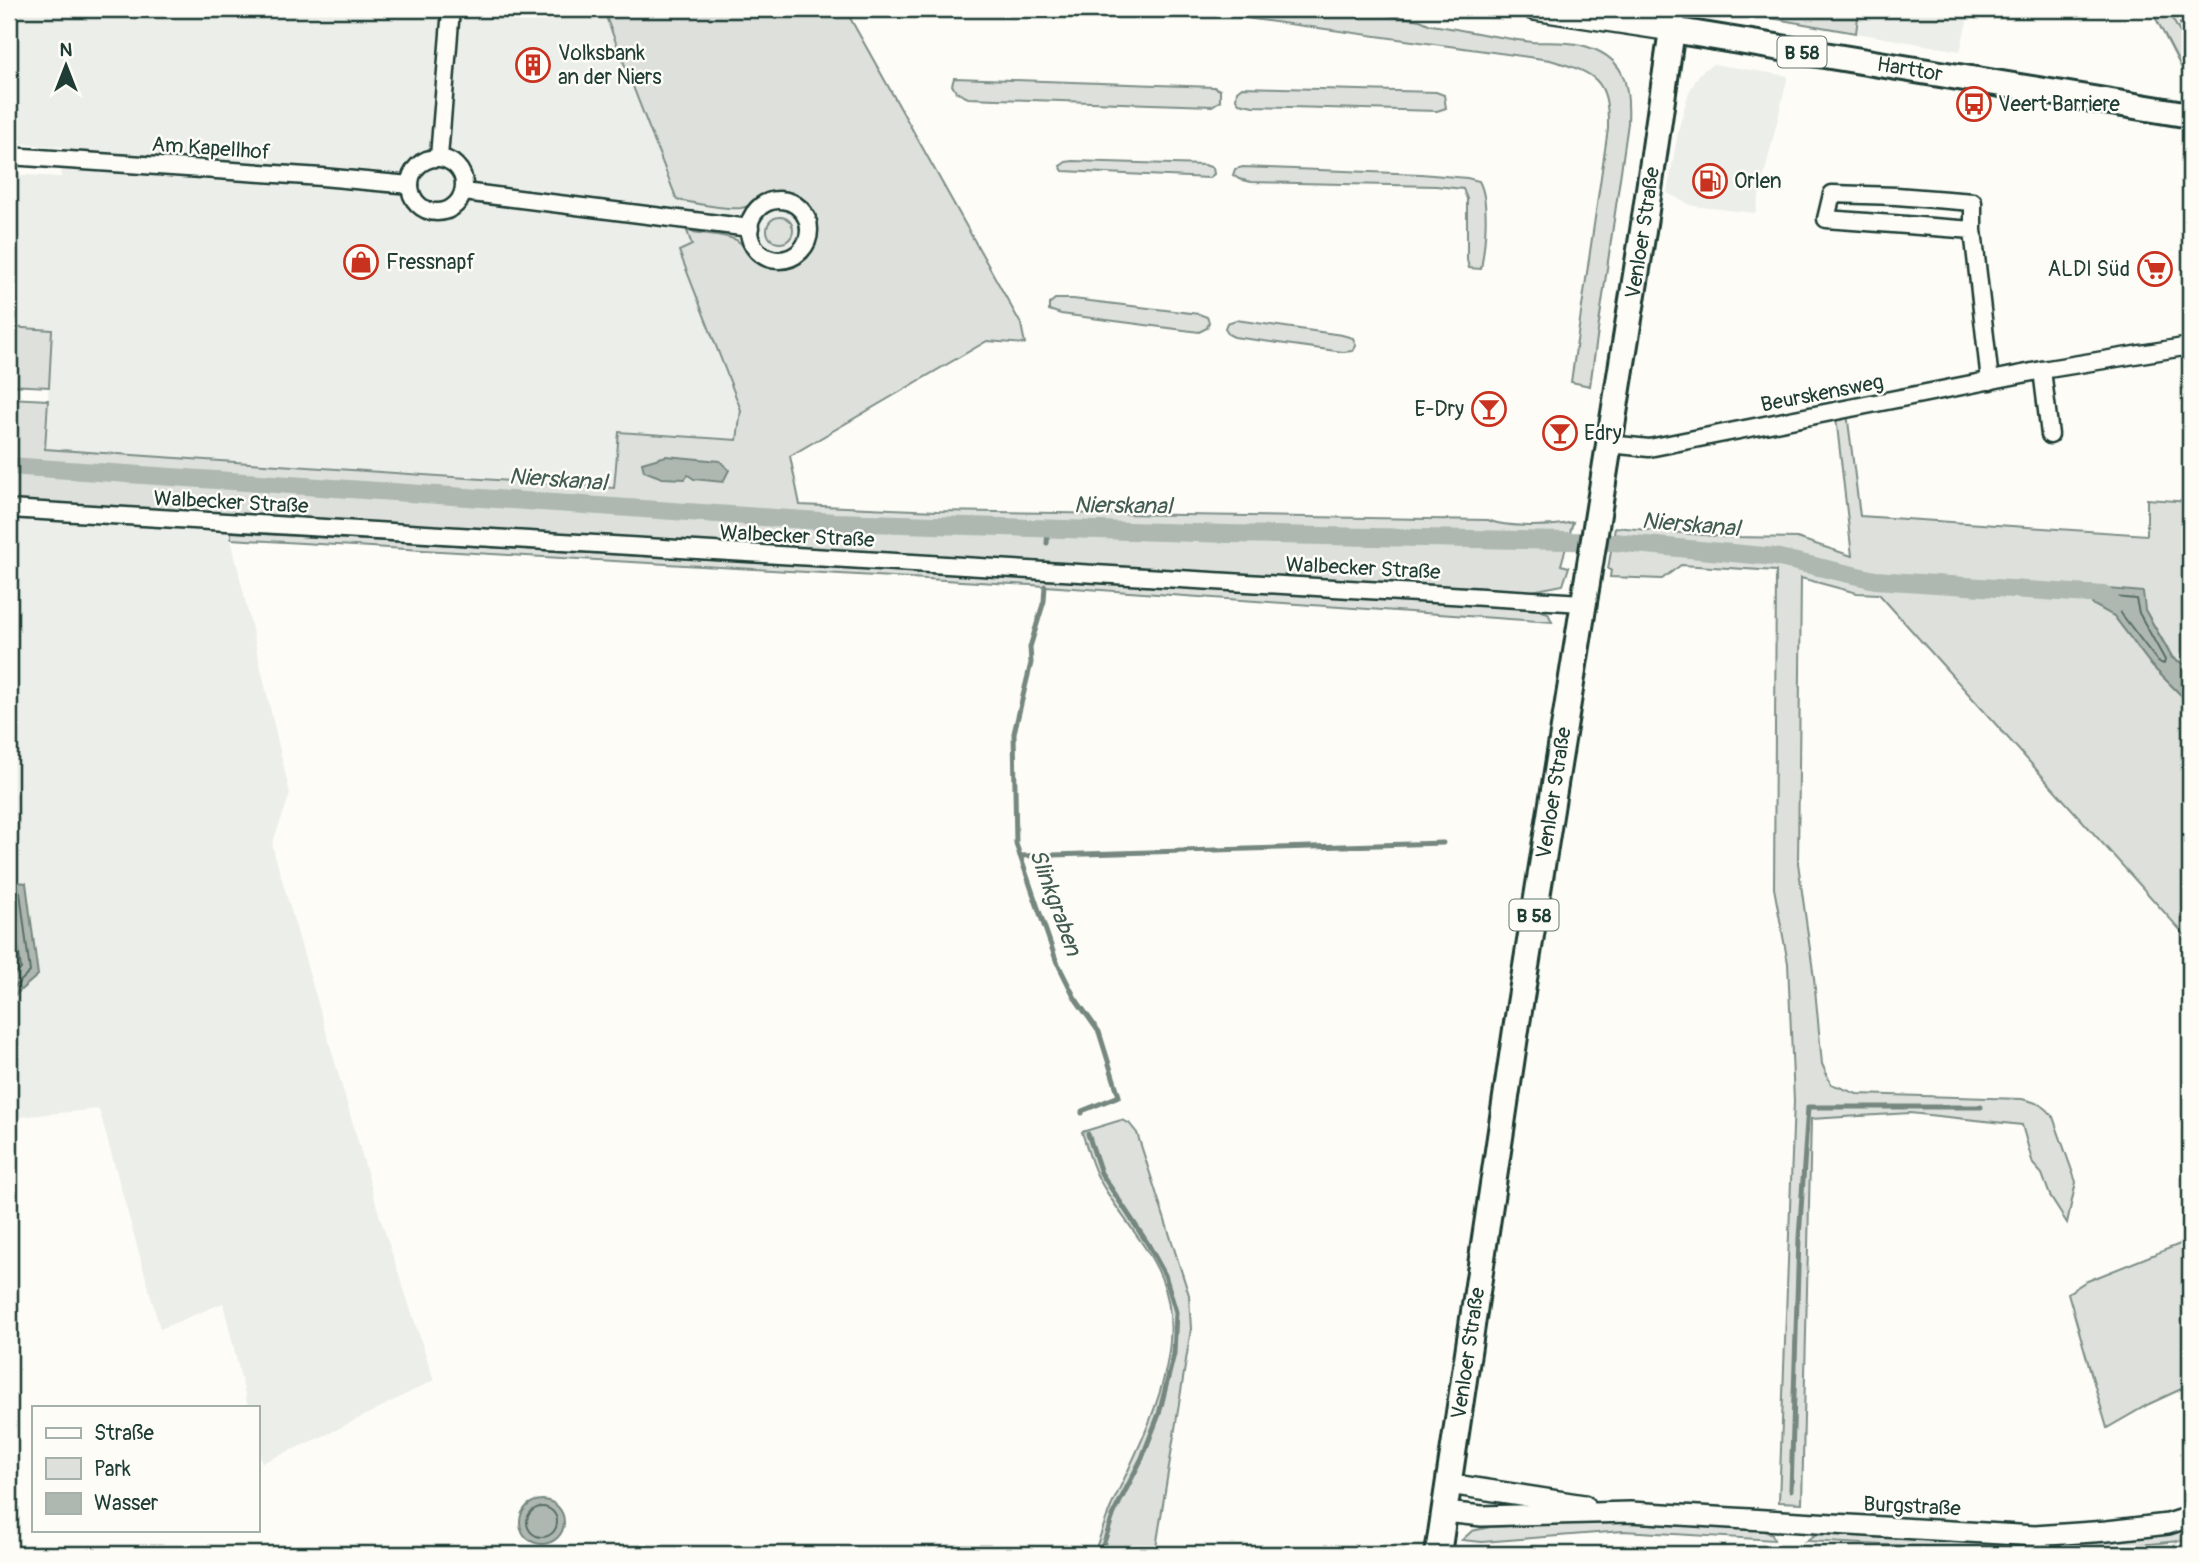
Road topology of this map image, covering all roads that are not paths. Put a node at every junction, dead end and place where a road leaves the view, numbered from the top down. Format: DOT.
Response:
graph roads {
  1 [pos="451,9"];
  2 [pos="1534,9"];
  3 [pos="1673,20"];
  4 [pos="2190,115"];
  5 [pos="9,156"];
  6 [pos="439,157"];
  7 [pos="410,185"];
  8 [pos="464,192"];
  9 [pos="750,228"];
  10 [pos="1973,230"];
  11 [pos="2190,346"];
  12 [pos="2042,370"];
  13 [pos="1990,381"];
  14 [pos="2050,435"];
  15 [pos="1609,444"];
  16 [pos="9,509"];
  17 [pos="1583,603"];
  18 [pos="1449,1484"];
  19 [pos="1445,1511"];
  20 [pos="1630,1512"];
  21 [pos="2190,1517"];
  22 [pos="1438,1554"];
  1 -- 6 [label="street"];
  2 -- 3 [label="main road"];
  3 -- 4 [label="main road, Harttor / B 58"];
  3 -- 15 [label="main road, Venloer Straße / B 58"];
  5 -- 7 [label="street, Am Kapellhof"];
  6 -- 7 [label="street"];
  6 -- 8 [label="street"];
  7 -- 8 [label="street"];
  8 -- 9 [label="street"];
  10 -- 10 [label="street"];
  10 -- 13 [label="street"];
  11 -- 12 [label="street, Beurskensweg"];
  12 -- 13 [label="street, Beurskensweg"];
  12 -- 14 [label="street"];
  13 -- 15 [label="street, Beurskensweg"];
  15 -- 17 [label="main road, Venloer Straße / B 58"];
  16 -- 17 [label="street, Walbecker Straße"];
  17 -- 18 [label="main road, Venloer Straße / B 58"];
  18 -- 19 [label="main road, Venloer Straße / B 58"];
  18 -- 20 [label="street, Burgstraße"];
  19 -- 20 [label="street, Burgstraße"];
  19 -- 22 [label="main road, Venloer Straße / B 58"];
  20 -- 21 [label="street, Burgstraße"];
}
